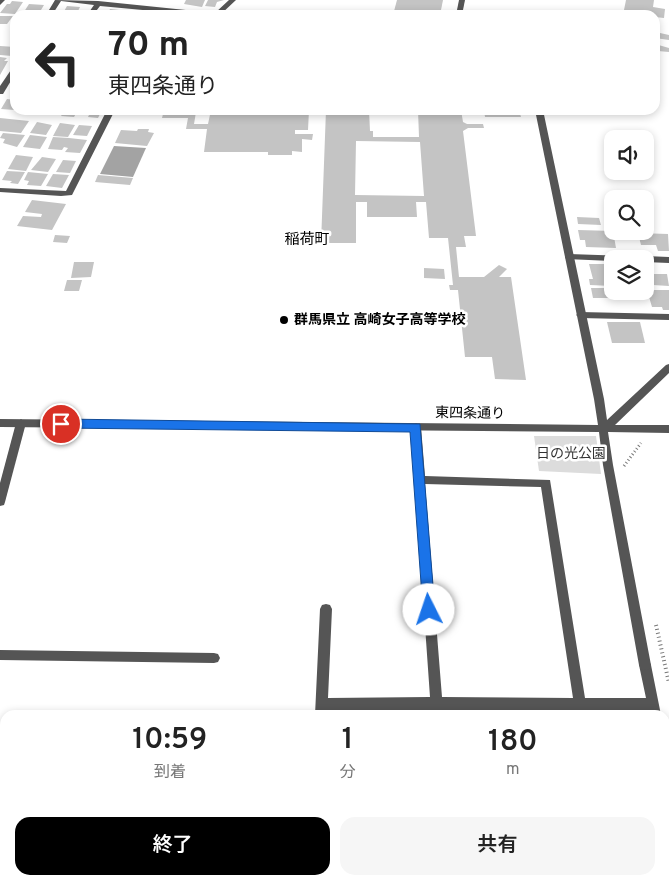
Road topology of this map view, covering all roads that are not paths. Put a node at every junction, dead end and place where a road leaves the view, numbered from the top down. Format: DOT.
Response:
graph roads {
  1 [pos="63,0"];
  2 [pos="233,0"];
  3 [pos="98,3"];
  4 [pos="93,10"];
  5 [pos="167,10"];
  6 [pos="222,10"];
  7 [pos="8,80"];
  8 [pos="0,92"];
  9 [pos="108,115"];
  10 [pos="540,115"];
  11 [pos="0,190"];
  12 [pos="569,258"];
  13 [pos="604,259"];
  14 [pos="654,259"];
  15 [pos="669,260"];
  16 [pos="580,314"];
  17 [pos="669,317"];
  18 [pos="669,368"];
  19 [pos="0,423"];
  20 [pos="21,423"];
  21 [pos="416,427"];
  22 [pos="604,429"];
  23 [pos="669,429"];
  24 [pos="419,480"];
  25 [pos="0,502"];
  26 [pos="326,609"];
  27 [pos="0,655"];
  28 [pos="214,658"];
  29 [pos="436,703"];
  30 [pos="580,704"];
  31 [pos="322,709"];
  32 [pos="654,709"];
  1 -- 3 [label="street"];
  2 -- 6 [label="street"];
  3 -- 4 [label="street"];
  3 -- 5 [label="street"];
  7 -- 8 [label="street"];
  9 -- 11 [label="street"];
  10 -- 12 [label="street"];
  12 -- 13 [label="street"];
  12 -- 16 [label="street"];
  14 -- 15 [label="street"];
  16 -- 17 [label="street"];
  16 -- 22 [label="street"];
  18 -- 22 [label="street"];
  19 -- 20 [label="street, 東四条通り"];
  20 -- 21 [label="street, 東四条通り"];
  20 -- 25 [label="street"];
  21 -- 22 [label="street, 東四条通り"];
  21 -- 24 [label="street"];
  22 -- 23 [label="street, 東四条通り"];
  22 -- 32 [label="street"];
  24 -- 29 [label="street"];
  24 -- 30 [label="street"];
  26 -- 31 [label="street"];
  27 -- 28 [label="street"];
  29 -- 30 [label="street"];
  29 -- 31 [label="street"];
  30 -- 32 [label="street"];
}
